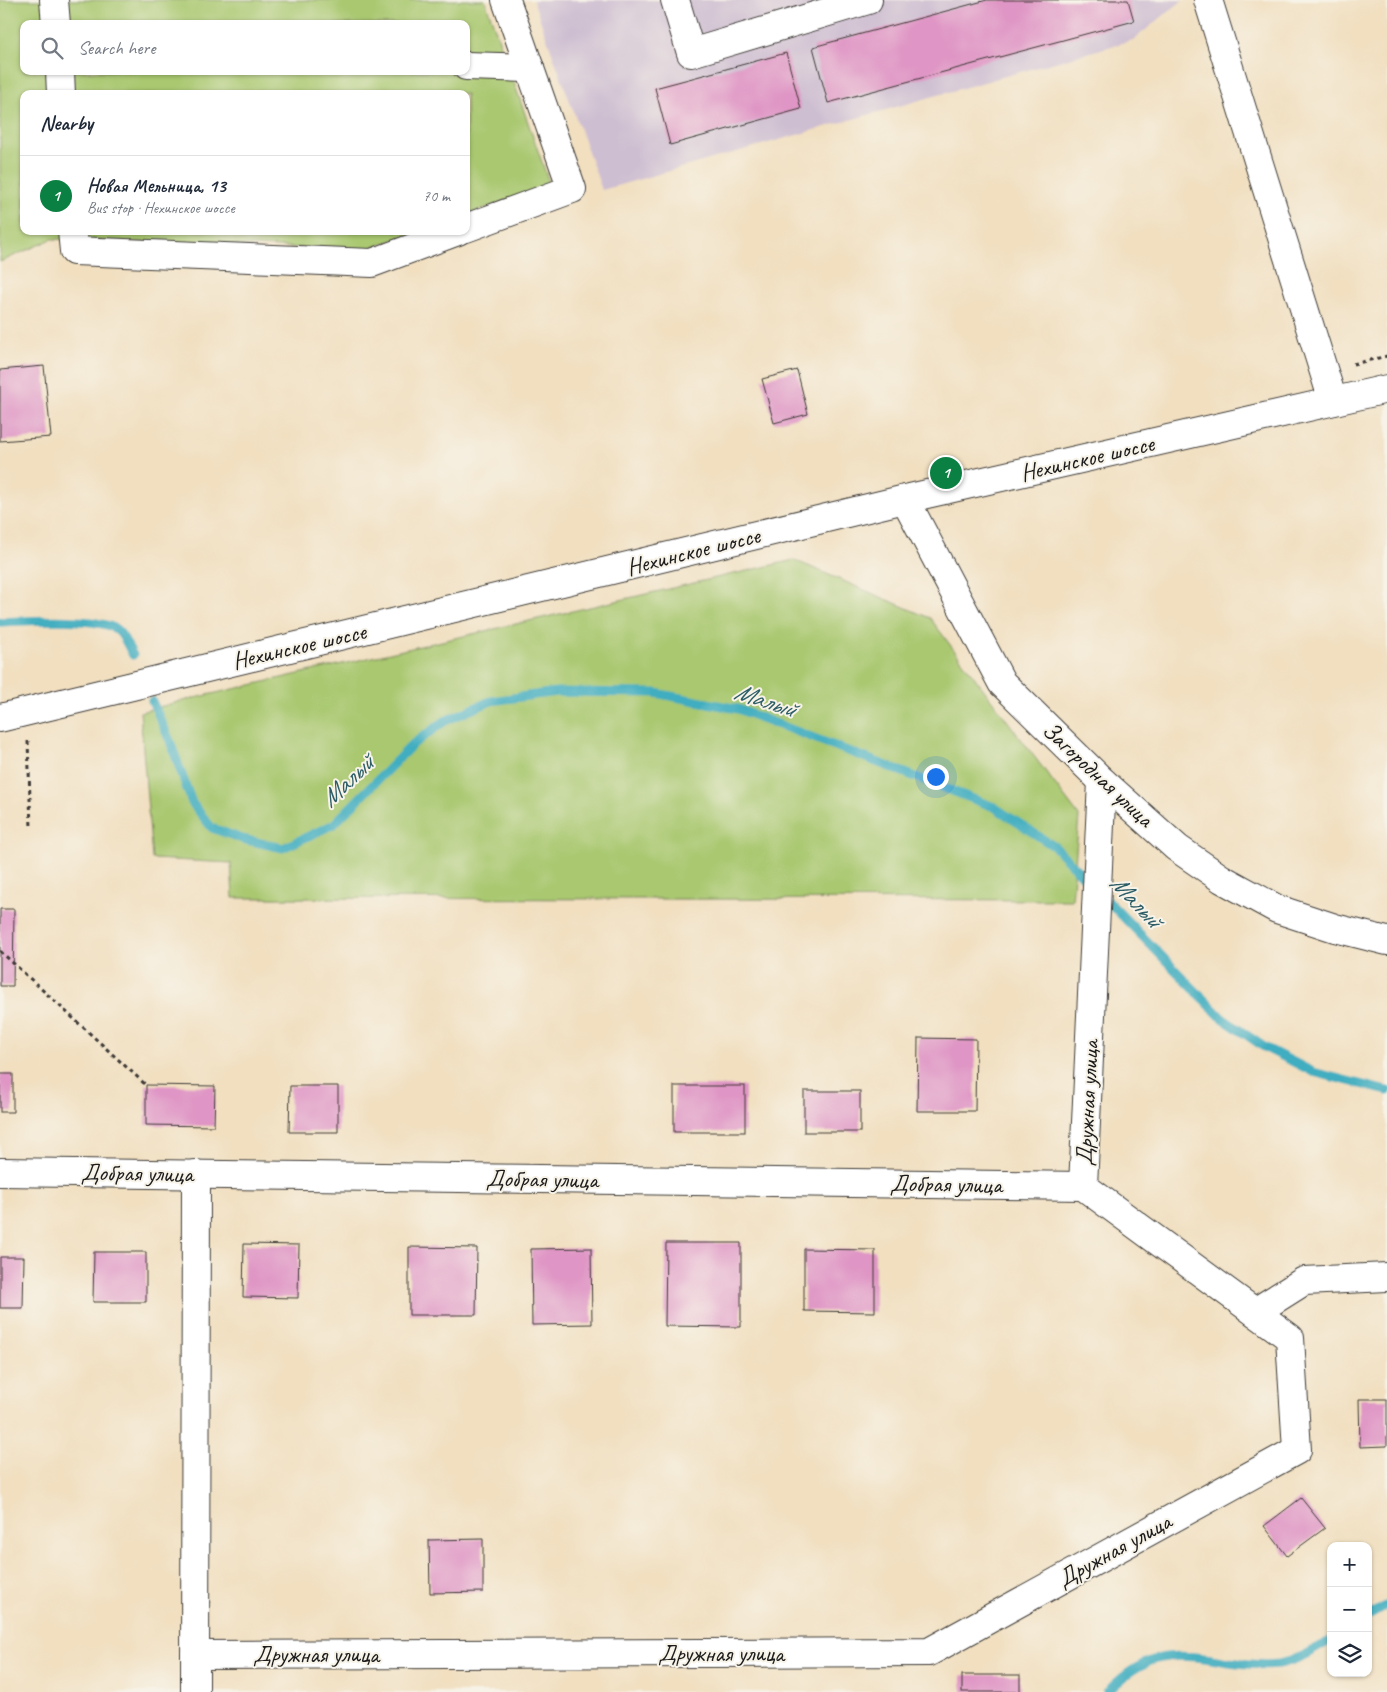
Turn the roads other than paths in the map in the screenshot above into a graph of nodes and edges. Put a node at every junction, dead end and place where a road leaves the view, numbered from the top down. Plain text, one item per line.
1 (54, 0) edge
2 (506, 0) edge
3 (675, 0) edge
4 (868, 0) edge
5 (1208, 0) edge
6 (56, 20) edge
7 (470, 66) edge
8 (530, 68) junction
9 (60, 75) edge
10 (61, 90) edge
11 (470, 227) edge
12 (72, 235) edge
13 (447, 235) edge
14 (1387, 388) edge
15 (1333, 401) junction
16 (905, 499) junction
17 (0, 718) edge
18 (1102, 781) junction
19 (1387, 941) edge
20 (0, 1172) edge
21 (196, 1174) junction
22 (1083, 1186) junction
23 (1387, 1277) edge
24 (1255, 1312) junction
25 (195, 1655) junction
26 (195, 1692) edge

1 - 6 street
2 - 8 street
3 - 4 street
5 - 15 street
7 - 8 street
8 - 11 street
9 - 10 street
12 - 13 street
14 - 15 street, Нехинское шоссе
15 - 16 street, Нехинское шоссе
16 - 17 street, Нехинское шоссе
16 - 18 street, Загородная улица
18 - 19 street, Загородная улица
18 - 22 street, Дружная улица
20 - 21 street, Добрая улица
21 - 22 street, Добрая улица
21 - 25 street
22 - 24 street, Дружная улица
23 - 24 street
24 - 25 street, Дружная улица
25 - 26 street

